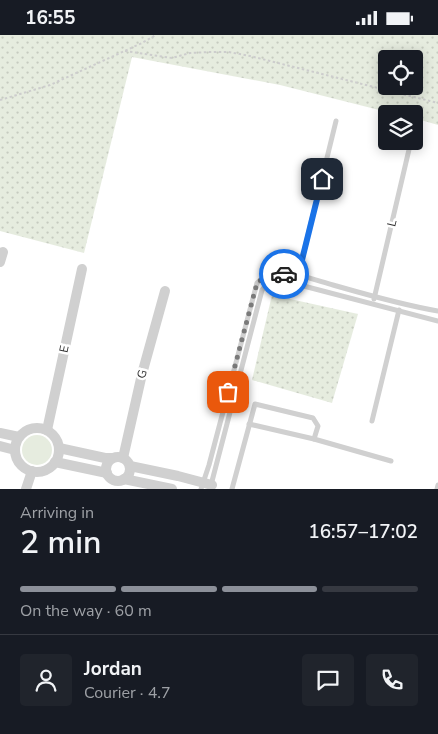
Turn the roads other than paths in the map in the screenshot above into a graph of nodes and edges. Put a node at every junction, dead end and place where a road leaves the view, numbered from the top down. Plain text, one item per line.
1 (336, 121) dead end
2 (410, 150) edge
3 (82, 269) dead end
4 (298, 276) junction
5 (296, 284) junction
6 (165, 291) dead end
7 (374, 296) junction
8 (373, 305) junction
9 (402, 305) junction
10 (438, 311) edge
11 (398, 312) junction
12 (438, 321) edge
13 (372, 421) dead end
14 (250, 424) junction
15 (47, 430) junction
16 (0, 433) edge
17 (19, 437) junction
18 (314, 439) junction
19 (0, 446) edge
20 (59, 447) junction
21 (15, 450) junction
22 (118, 458) junction
23 (391, 461) dead end
24 (55, 462) junction
25 (130, 466) junction
26 (32, 471) junction
27 (114, 480) edge
28 (438, 485) edge
29 (206, 486) edge
30 (26, 489) edge
31 (172, 489) edge
32 (232, 489) edge
33 (437, 489) edge

1 - 4 lane
2 - 7 lane, L
3 - 15 street, E
4 - 5 lane
4 - 7 lane
4 - 29 lane
5 - 8 lane
5 - 29 lane
6 - 22 street, G
7 - 8 lane, L
7 - 9 lane
8 - 11 lane
9 - 10 lane
9 - 11 lane
11 - 12 lane
11 - 13 lane
14 - 18 lane
14 - 18 lane
14 - 32 lane
15 - 17 street
15 - 20 street
16 - 17 street
17 - 21 street
18 - 23 lane
19 - 21 street
20 - 22 street
20 - 24 street
21 - 26 street
22 - 25 street
22 - 27 street, G
24 - 26 street
24 - 27 street
25 - 27 street
25 - 29 street
26 - 30 street
27 - 31 street
28 - 33 lane

